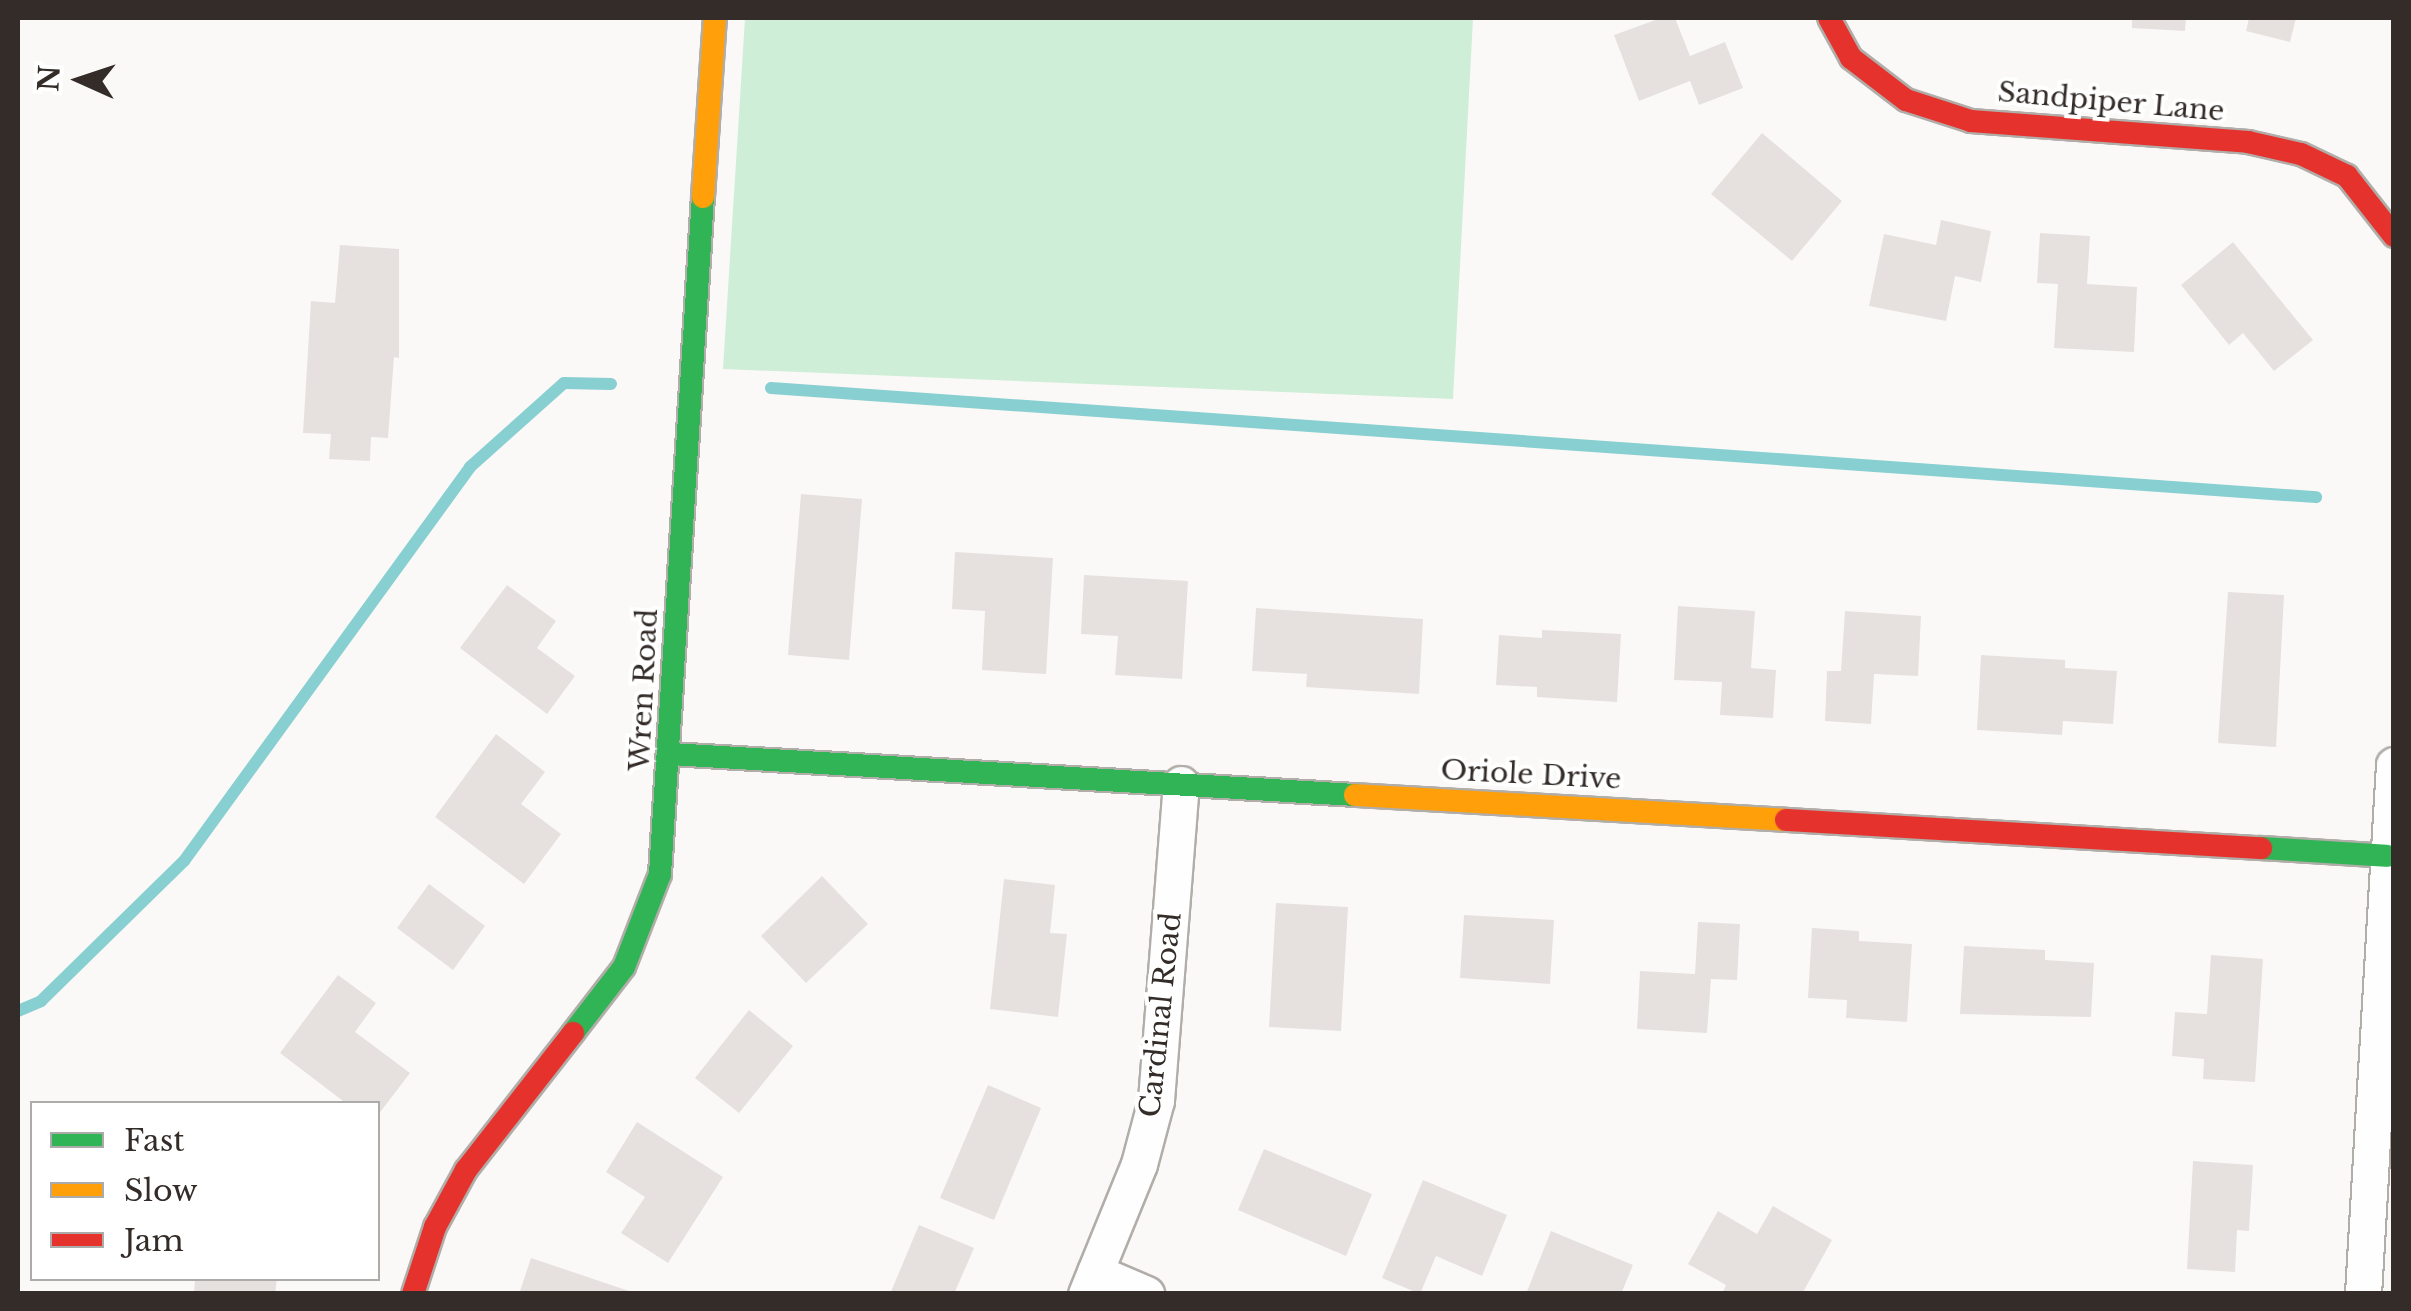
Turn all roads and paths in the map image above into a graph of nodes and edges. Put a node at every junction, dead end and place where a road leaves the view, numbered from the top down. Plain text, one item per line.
1 (715, 18) edge
2 (1829, 18) edge
3 (2394, 236) edge
4 (671, 754) junction
5 (2394, 765) edge
6 (1181, 784) junction
7 (2388, 856) junction
8 (1091, 1283) edge
9 (413, 1294) edge
10 (1146, 1294) edge
11 (2363, 1294) edge

1 - 4 street, Wren Road
2 - 3 street, Sandpiper Lane
4 - 6 street, Oriole Drive
4 - 9 street, Wren Road
5 - 7 street
6 - 7 street, Oriole Drive
6 - 8 street, Cardinal Road
7 - 11 street
8 - 10 street

